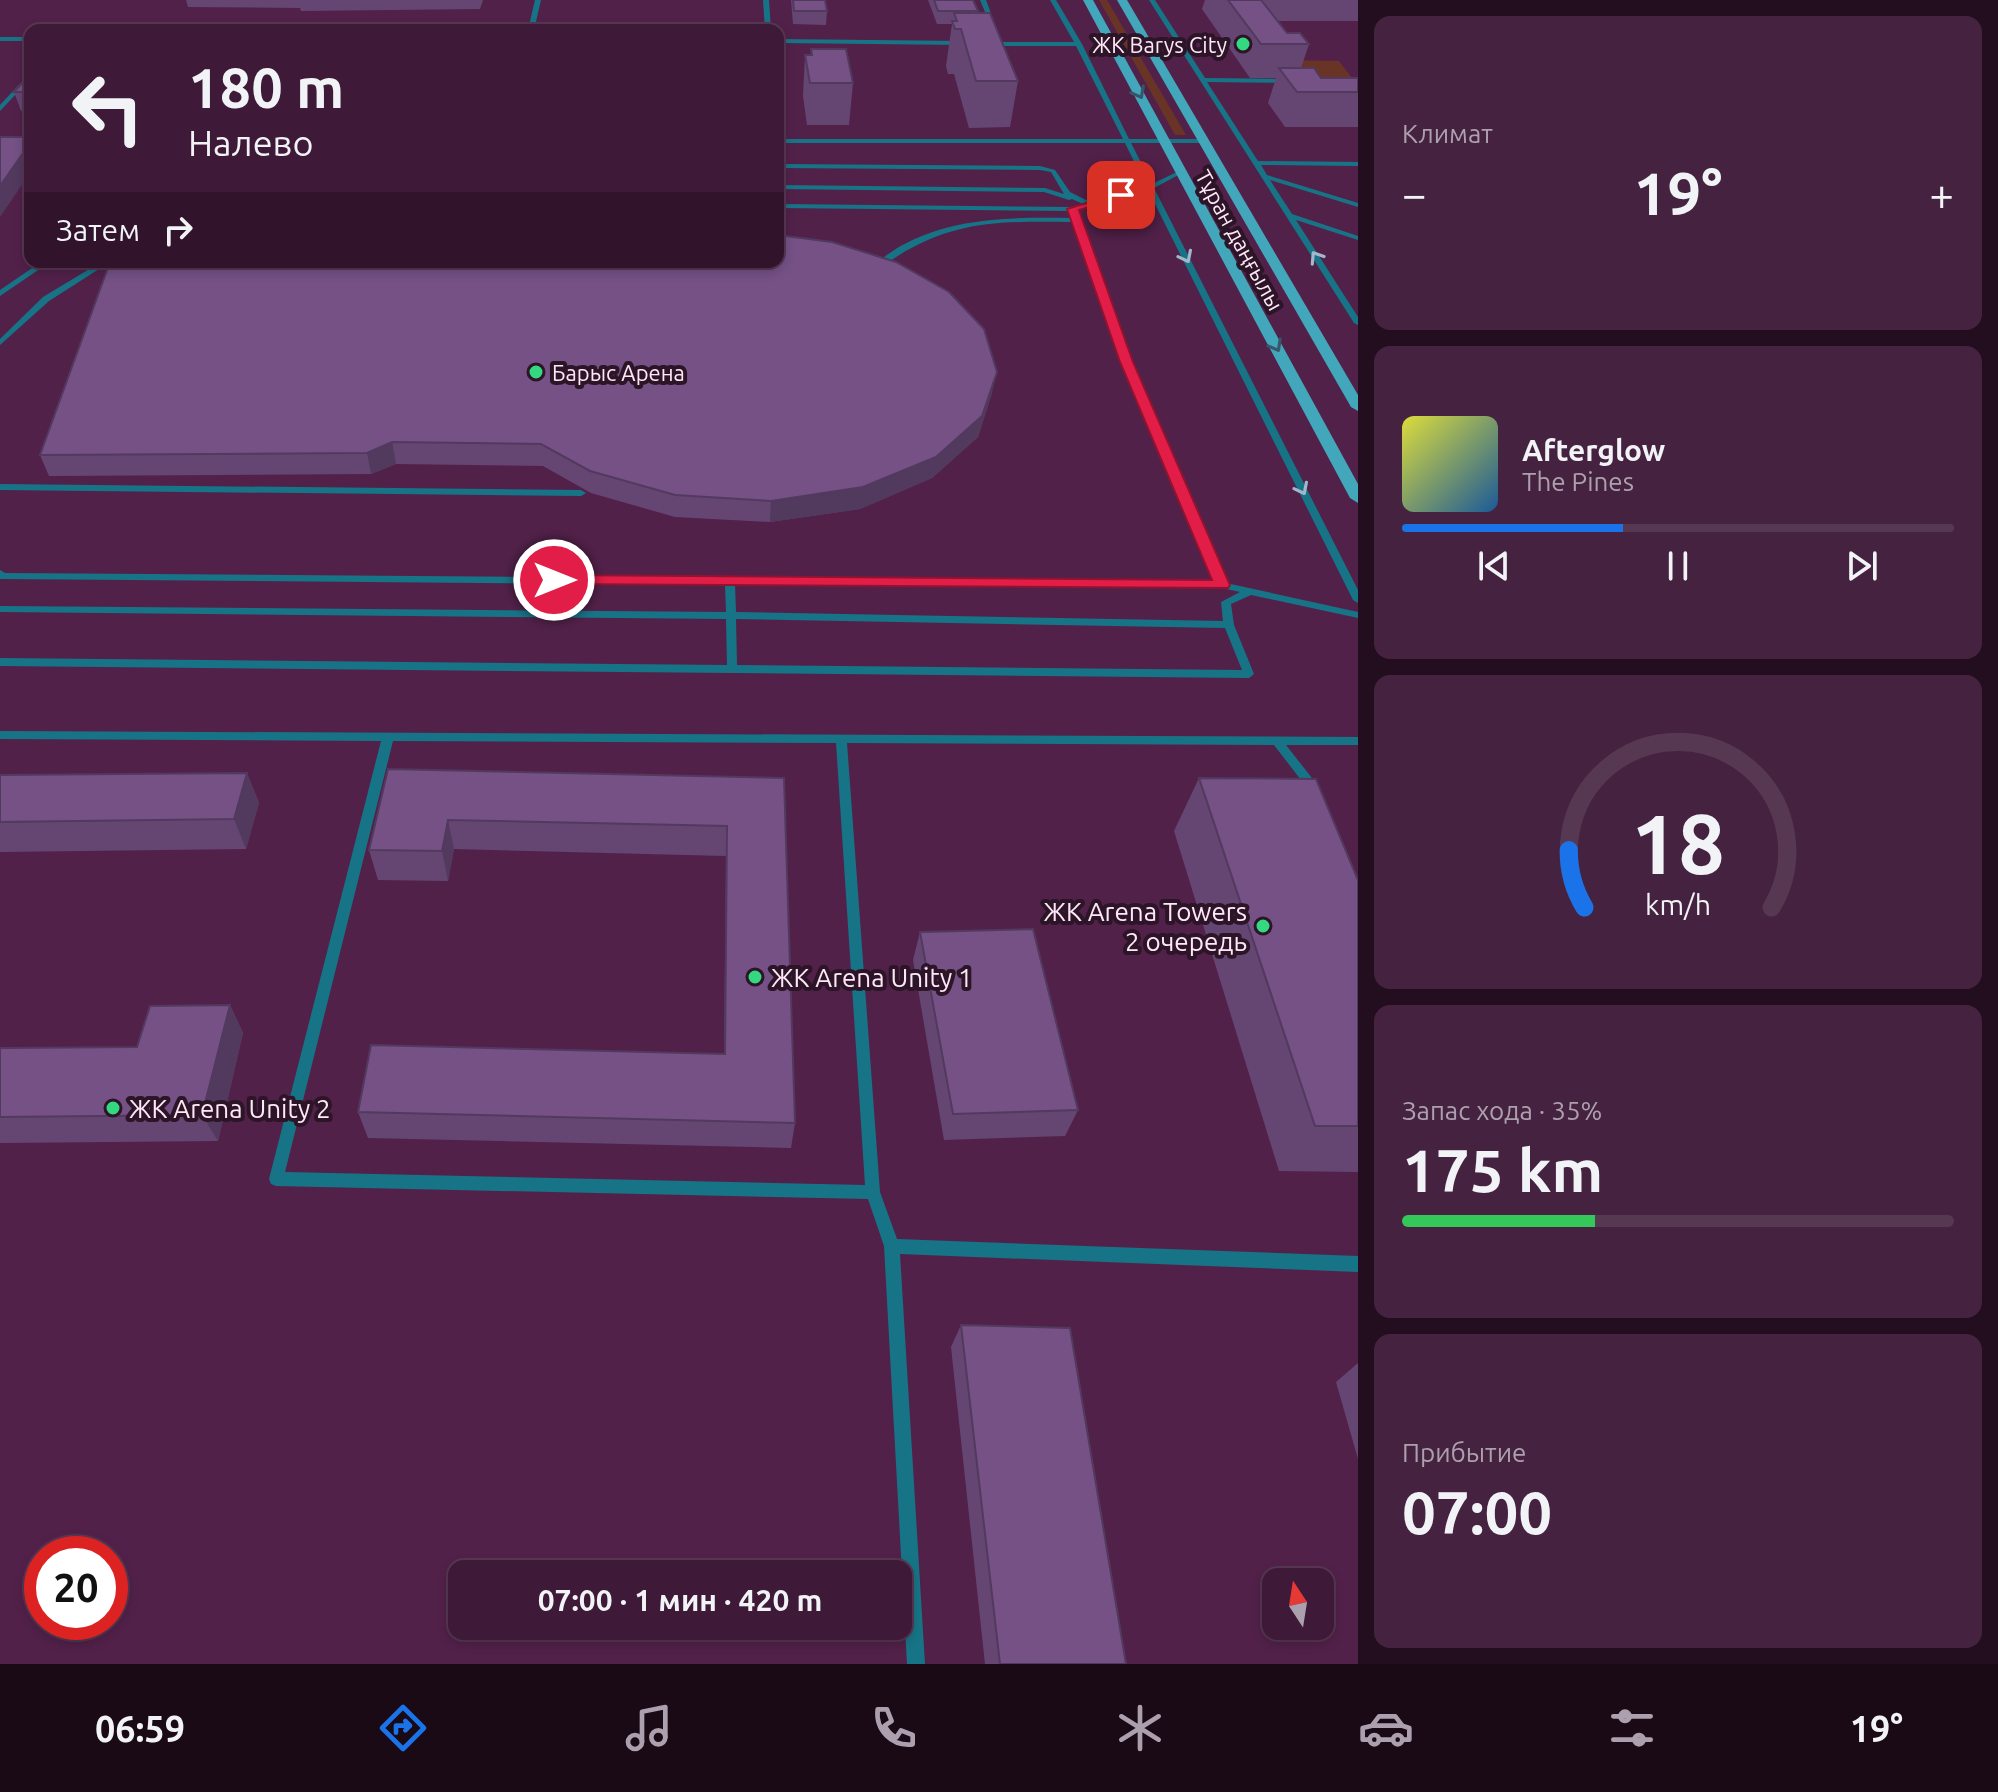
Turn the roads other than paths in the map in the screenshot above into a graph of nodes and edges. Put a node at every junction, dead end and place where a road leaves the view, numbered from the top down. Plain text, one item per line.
1 (538, 0) edge
2 (766, 0) edge
3 (983, 0) edge
4 (1053, 0) edge
5 (1088, 0) edge
6 (1122, 0) edge
7 (1152, 0) edge
8 (532, 24) edge
9 (768, 24) edge
10 (0, 39) edge
11 (24, 39) edge
12 (784, 41) edge
13 (1001, 44) junction
14 (1079, 44) junction
15 (1203, 80) junction
16 (1295, 81) edge
17 (24, 82) edge
18 (0, 109) edge
19 (784, 141) edge
20 (1127, 141) junction
21 (1165, 141) junction
22 (1203, 141) junction
23 (1256, 163) junction
24 (1358, 164) edge
25 (784, 166) edge
26 (1181, 172) junction
27 (1264, 176) junction
28 (784, 187) edge
29 (1151, 187) junction
30 (1086, 203) junction
31 (1358, 205) edge
32 (784, 206) edge
33 (1073, 209) junction
34 (1289, 215) junction
35 (1077, 220) junction
36 (1358, 238) edge
37 (877, 266) edge
38 (37, 268) edge
39 (97, 268) edge
40 (0, 294) edge
41 (1358, 323) edge
42 (0, 343) edge
43 (1358, 407) edge
44 (0, 487) edge
45 (581, 493) edge
46 (1358, 498) edge
47 (1, 577) edge
48 (730, 581) junction
49 (1222, 585) junction
50 (1251, 591) junction
51 (1358, 600) edge
52 (0, 609) edge
53 (1358, 615) edge
54 (729, 616) junction
55 (1229, 625) junction
56 (0, 662) edge
57 (732, 669) junction
58 (0, 735) edge
59 (388, 737) junction
60 (841, 739) junction
61 (1358, 741) edge
62 (1278, 742) junction
63 (1320, 801) edge
64 (873, 1192) junction
65 (892, 1246) junction
66 (1358, 1264) edge
67 (916, 1664) edge

1 - 8 lane
2 - 9 lane
3 - 13 lane
4 - 14 lane
5 -> 21 main road, Тұран даңғылы
6 - 22 main road, Тұран даңғылы
7 - 15 lane
10 - 11 lane
12 - 13 lane
13 - 14 lane
14 - 20 lane
15 - 16 lane
15 - 23 lane
17 - 18 lane
19 - 20 lane
20 - 21 lane
20 - 29 lane
21 - 22 lane
21 - 26 main road, Тұран даңғылы
22 - 43 main road, Тұран даңғылы
23 - 24 lane
23 - 27 lane
25 - 30 lane
26 - 29 lane
26 -> 46 main road, Тұран даңғылы
27 - 31 lane
27 - 34 lane
28 - 30 lane
29 - 30 lane
29 -> 51 lane
30 - 33 lane
32 - 33 lane
33 - 35 lane
34 - 36 lane
41 -> 34 lane
35 - 37 lane
35 - 49 lane
38 - 40 lane
39 - 42 lane
44 - 45 lane
47 - 48 lane
48 - 49 lane
48 - 54 lane
49 - 50 lane
50 - 53 lane
50 - 55 lane
52 - 54 lane
54 - 55 lane
54 - 57 lane
55 - 57 lane
56 - 57 lane
58 - 59 lane
59 - 60 lane
59 - 64 lane
60 - 62 lane
60 - 64 lane
61 - 62 lane
62 - 63 lane
64 - 65 lane
65 - 66 lane
65 - 67 lane

